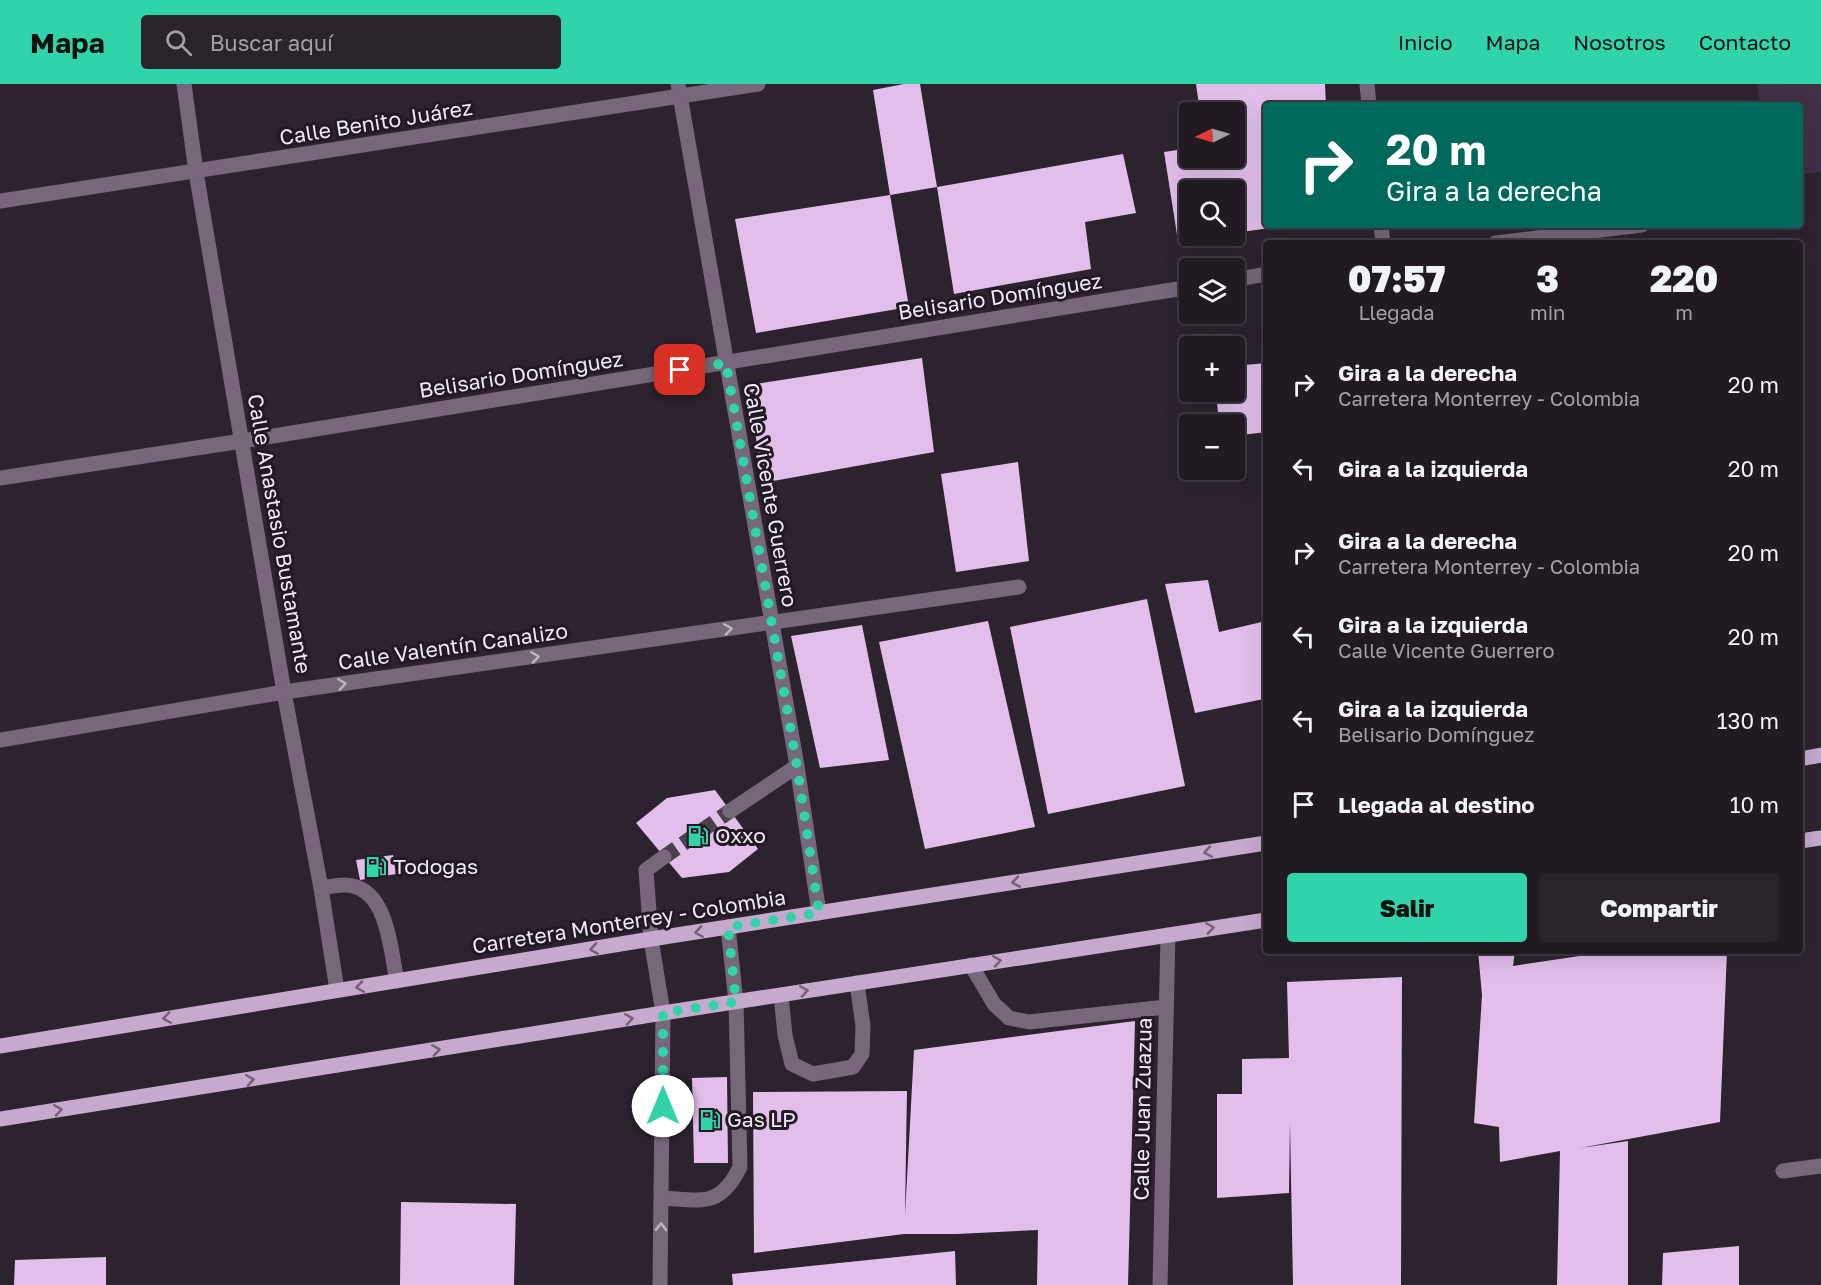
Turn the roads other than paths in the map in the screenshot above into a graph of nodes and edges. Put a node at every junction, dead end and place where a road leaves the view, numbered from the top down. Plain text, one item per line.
1 (184, 84) edge
2 (758, 84) edge
3 (1367, 84) edge
4 (679, 90) edge
5 (1369, 102) edge
6 (196, 172) junction
7 (0, 201) edge
8 (1618, 228) edge
9 (1520, 240) edge
10 (1263, 275) edge
11 (1245, 278) edge
12 (1179, 289) edge
13 (726, 363) junction
14 (242, 441) junction
15 (0, 478) edge
16 (1019, 587) dead end
17 (771, 623) junction
18 (284, 692) junction
19 (0, 740) edge
20 (1821, 755) edge
21 (1803, 758) edge
22 (797, 766) junction
23 (730, 811) tunnel mouth
24 (1821, 838) edge
25 (1803, 841) edge
26 (1263, 843) edge
27 (664, 857) tunnel mouth
28 (321, 888) junction
29 (819, 913) junction
30 (1263, 920) edge
31 (728, 927) junction
32 (1168, 935) junction
33 (651, 939) junction
34 (970, 965) junction
35 (397, 981) junction
36 (857, 983) junction
37 (337, 990) junction
38 (781, 995) junction
39 (736, 1002) junction
40 (1166, 1007) junction
41 (663, 1013) junction
42 (0, 1046) edge
43 (0, 1119) edge
44 (1821, 1166) edge
45 (1783, 1171) dead end
46 (662, 1198) junction
47 (660, 1285) edge
48 (1160, 1285) edge

1 - 6 street, Calle Anastasio Bustamante
2 - 4 street, Calle Benito Juárez
3 - 5 street
4 - 6 street, Calle Benito Juárez
4 - 13 street, Calle Vicente Guerrero
6 - 7 street, Calle Benito Juárez
6 - 14 street, Calle Anastasio Bustamante
8 - 9 street
10 - 11 street
12 - 13 street, Belisario Domínguez
13 - 14 street, Belisario Domínguez
13 - 17 street, Calle Vicente Guerrero
14 - 15 street, Belisario Domínguez
14 - 18 street, Calle Anastasio Bustamante
16 - 17 street, Calle Valentín Canalizo
18 -> 17 street, Calle Valentín Canalizo
17 - 22 street, Calle Vicente Guerrero
18 - 19 street, Calle Valentín Canalizo
18 - 28 street, Calle Anastasio Bustamante
20 - 21 main road
22 - 23 street
22 - 29 street, Calle Vicente Guerrero
24 - 25 main road
26 -> 29 main road, Carretera Monterrey - Colombia
27 - 33 street
28 - 35 street
28 - 37 street, Calle Anastasio Bustamante
29 - 31 main road, Carretera Monterrey - Colombia
32 -> 30 main road
31 -> 33 main road, Carretera Monterrey - Colombia
31 - 39 street
34 -> 32 main road
32 - 40 street, Calle Juan Zuazua
33 -> 35 main road, Carretera Monterrey - Colombia
33 - 41 street
34 - 36 main road
34 - 40 street
35 -> 37 main road, Carretera Monterrey - Colombia
38 -> 36 main road
36 - 38 street
37 -> 42 main road, Carretera Monterrey - Colombia
38 - 39 main road
39 - 41 main road
39 - 46 street
40 - 48 street, Calle Juan Zuazua
43 -> 41 main road
41 - 46 street
44 - 45 street
47 -> 46 street

